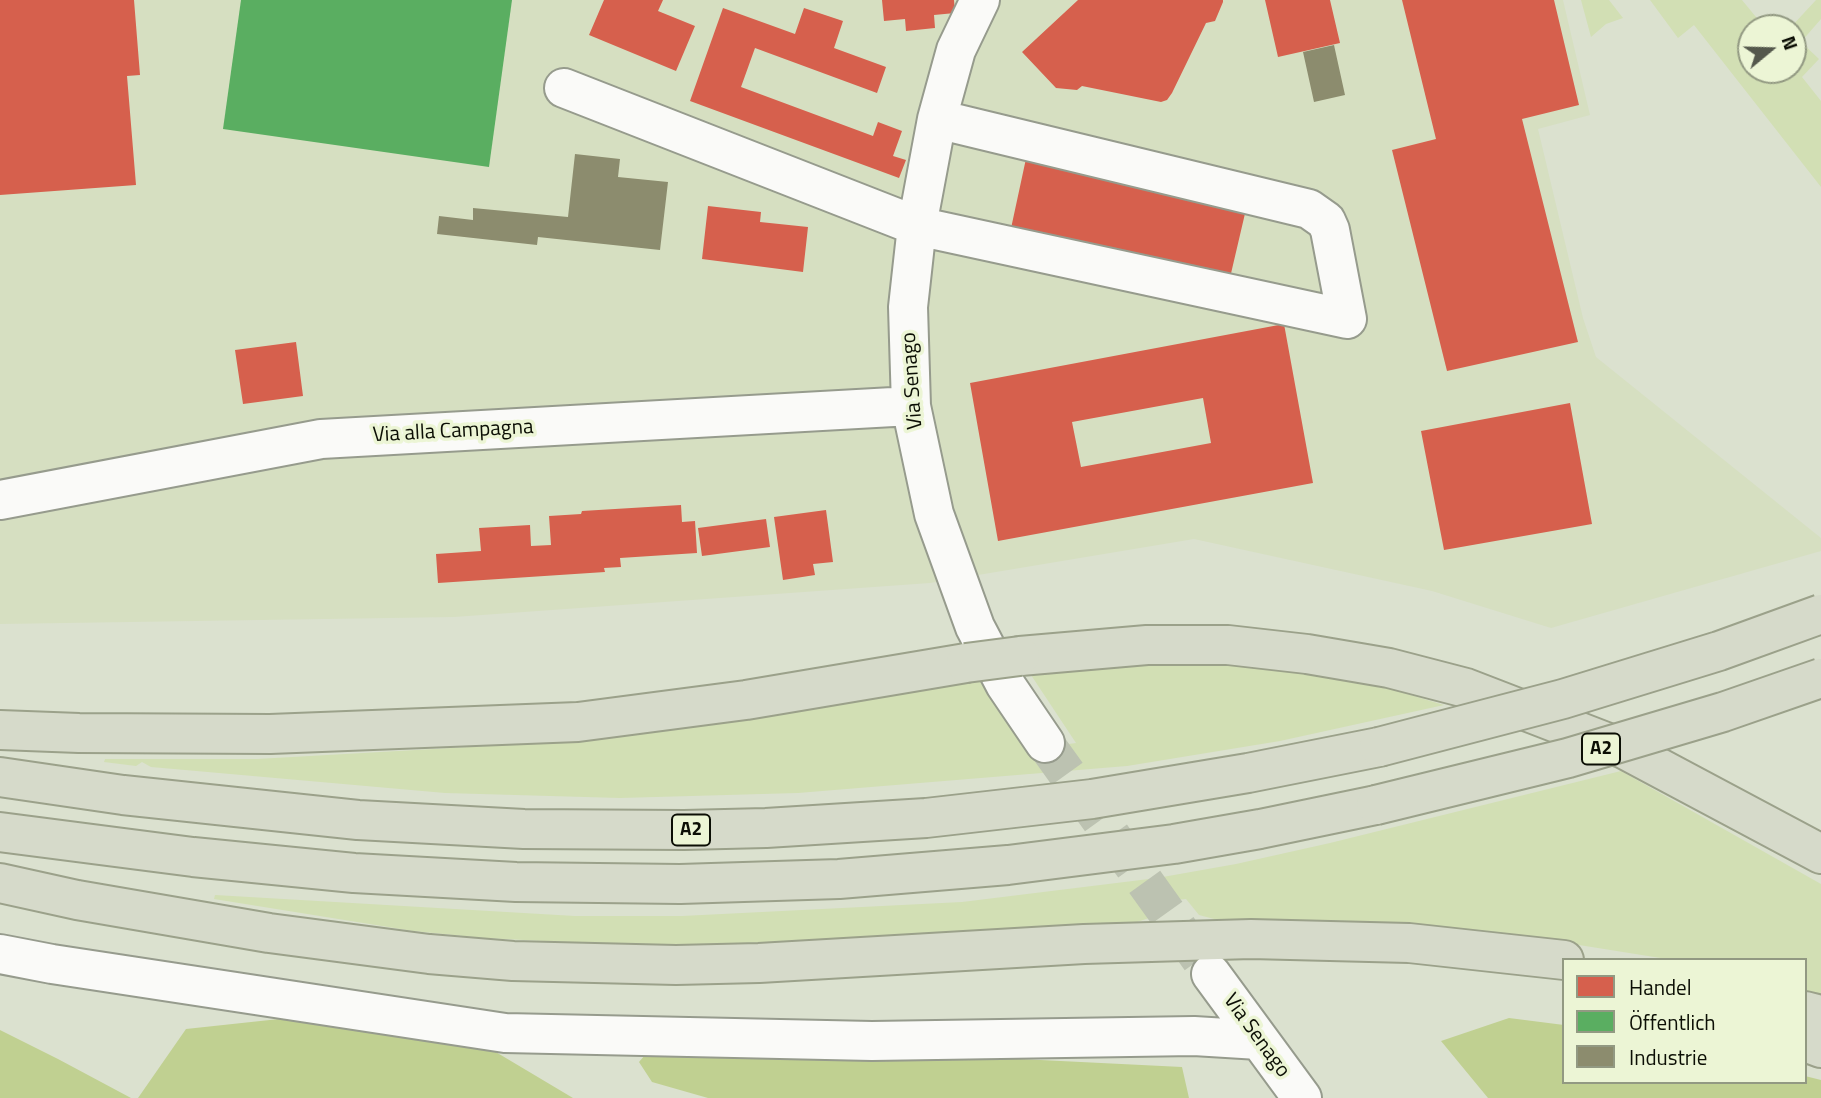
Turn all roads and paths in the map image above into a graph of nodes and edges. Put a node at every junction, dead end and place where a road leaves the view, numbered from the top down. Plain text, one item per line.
1 (980, 0) edge
2 (564, 88) dead end
3 (937, 119) junction
4 (917, 226) junction
5 (911, 406) junction
6 (0, 500) edge
7 (1821, 614) edge
8 (1821, 678) edge
9 (0, 730) edge
10 (1045, 743) tunnel mouth
11 (0, 778) edge
12 (0, 831) edge
13 (1821, 853) edge
14 (0, 883) edge
15 (1491, 951) junction
16 (0, 954) edge
17 (1562, 960) edge
18 (1562, 970) edge
19 (1211, 974) tunnel mouth
20 (1259, 1040) junction
21 (1302, 1098) edge

1 - 3 street, Via Senago
2 - 4 street
3 - 4 street, Via Senago
3 - 4 street
4 - 5 street, Via Senago
5 - 6 street, Via alla Campagna
5 - 10 street, Via Senago
7 - 11 highway, A2, bridge
8 - 12 highway, A2, bridge
9 - 13 highway, bridge
14 - 15 highway
15 - 17 highway
15 - 18 highway
16 - 20 street
19 - 20 street, Via Senago
20 - 21 street, Via Senago

